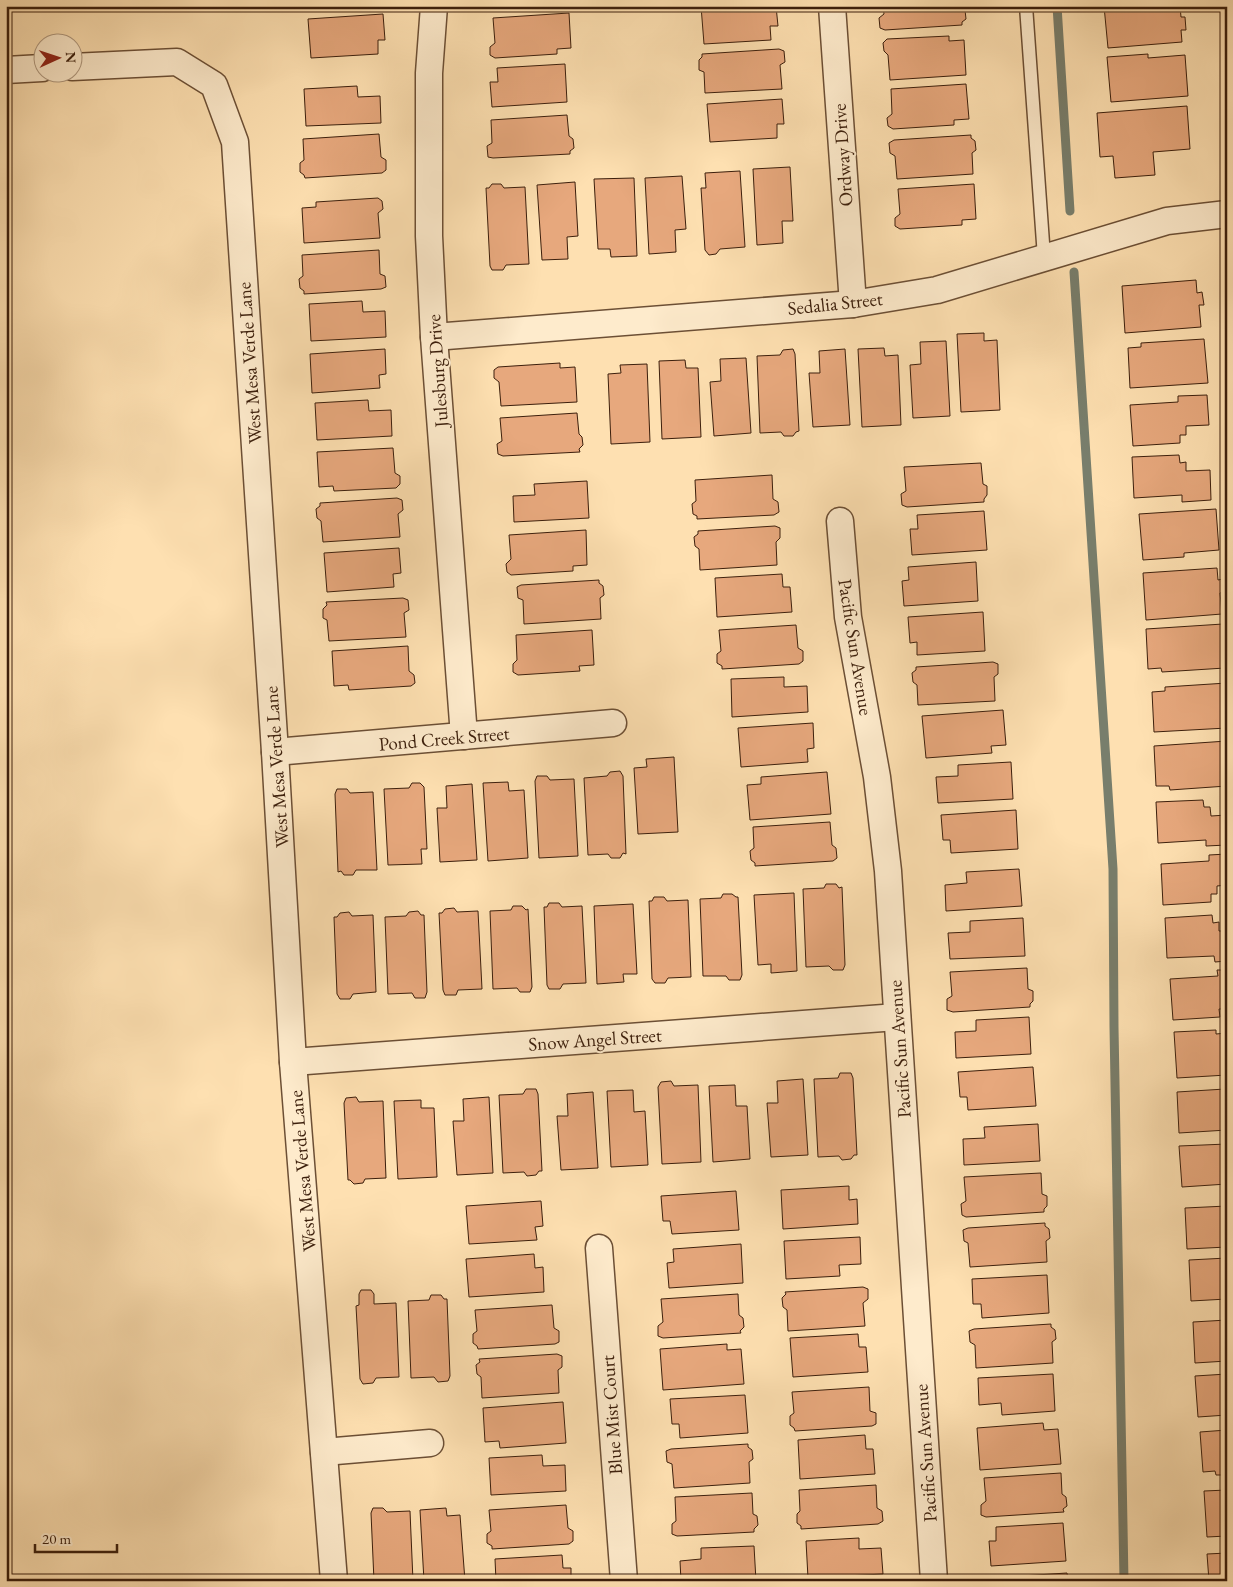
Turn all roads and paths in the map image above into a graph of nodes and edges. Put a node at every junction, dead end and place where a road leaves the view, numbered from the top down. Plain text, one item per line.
1 (434, 6) edge
2 (832, 6) edge
3 (1026, 6) edge
4 (82, 67) edge
5 (32, 69) edge
6 (6, 70) edge
7 (1227, 214) edge
8 (1044, 257) junction
9 (852, 304) junction
10 (434, 337) junction
11 (840, 521) dead end
12 (613, 723) dead end
13 (464, 736) junction
14 (275, 752) junction
15 (897, 1017) junction
16 (293, 1062) junction
17 (599, 1248) dead end
18 (430, 1443) dead end
19 (324, 1452) junction
20 (334, 1581) edge
21 (624, 1581) edge
22 (934, 1581) edge

1 - 10 street, Julesburg Drive
2 - 9 street, Ordway Drive
3 - 8 lane
4 - 14 street, West Mesa Verde Lane
5 - 6 street
7 - 8 street, Sedalia Street
8 - 9 street, Sedalia Street
9 - 10 street, Sedalia Street
10 - 13 street, Julesburg Drive
11 - 15 street, Pacific Sun Avenue
12 - 13 street, Pond Creek Street
13 - 14 street, Pond Creek Street
14 - 16 street, West Mesa Verde Lane
15 - 16 street, Snow Angel Street
15 - 22 street, Pacific Sun Avenue
16 - 19 street, West Mesa Verde Lane
17 - 21 street, Blue Mist Court
18 - 19 street
19 - 20 street, West Mesa Verde Lane

